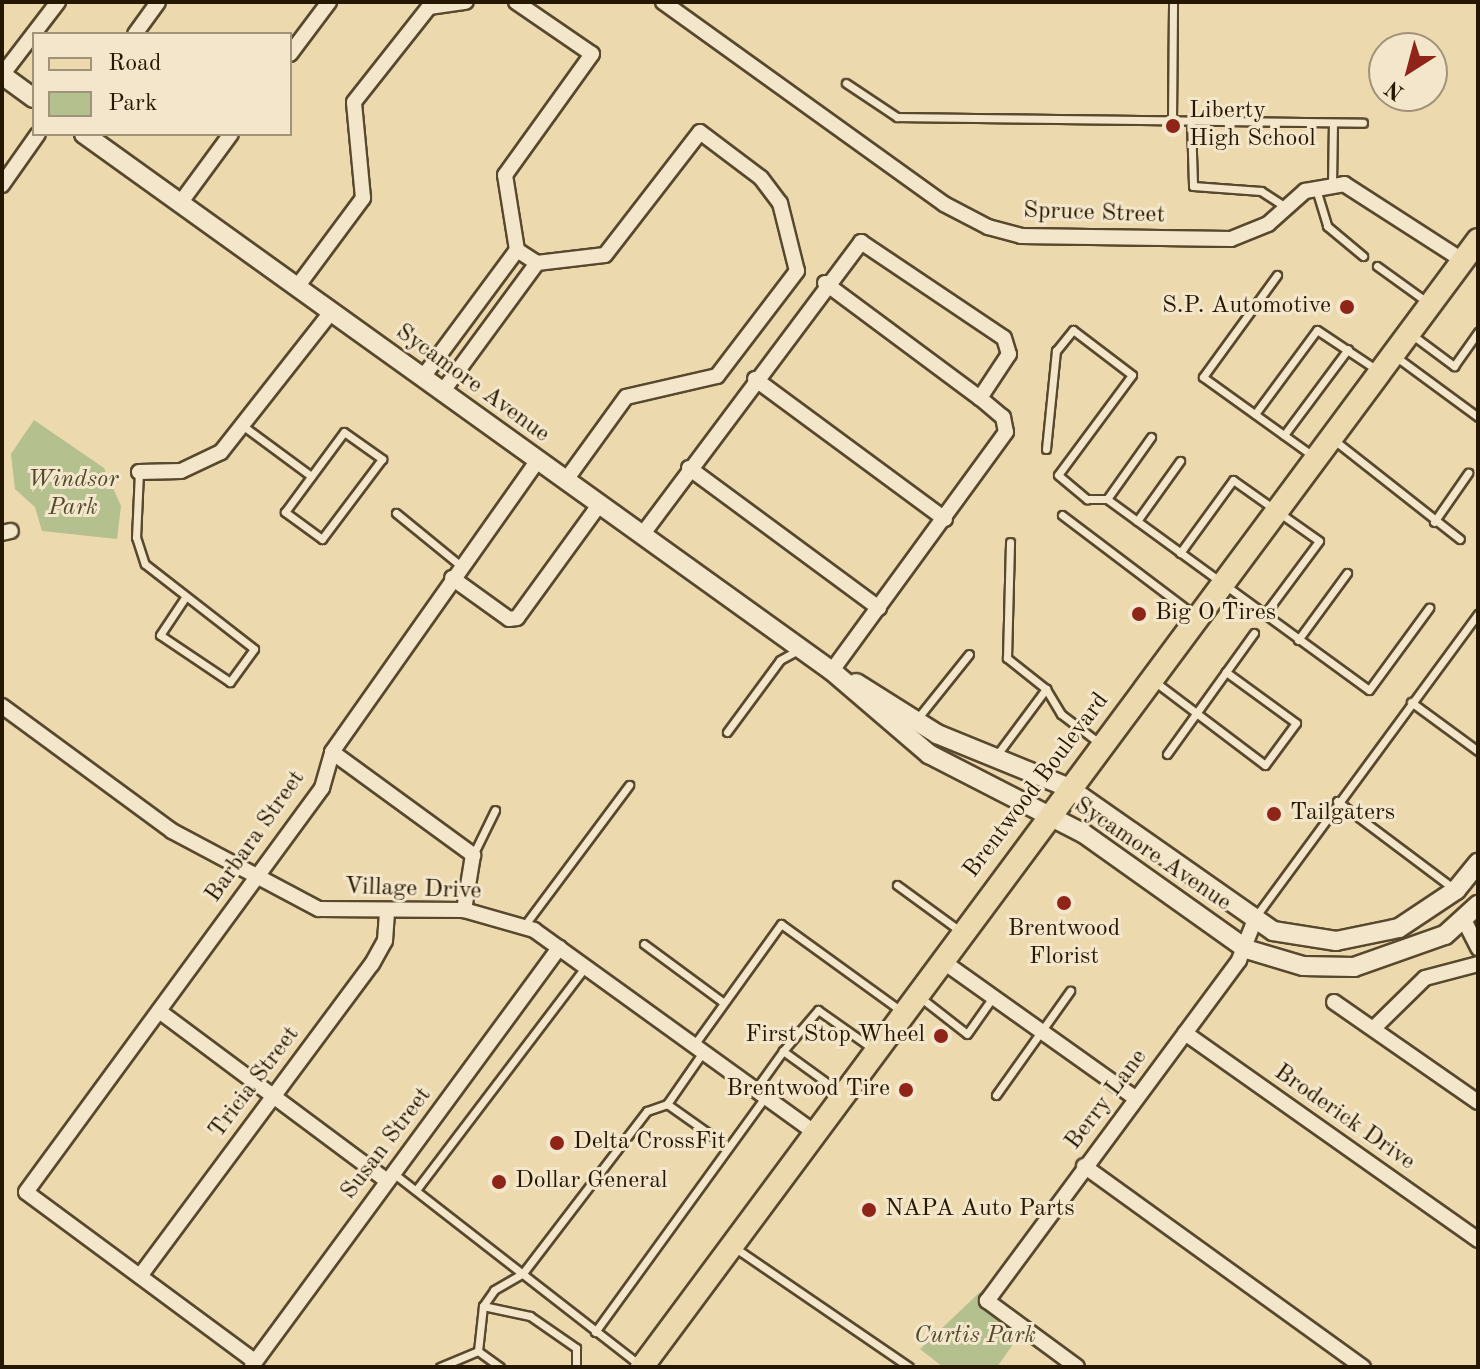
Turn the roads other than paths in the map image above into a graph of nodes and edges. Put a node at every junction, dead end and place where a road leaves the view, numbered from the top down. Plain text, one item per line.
1 (58, 2) edge
2 (158, 2) edge
3 (329, 2) edge
4 (466, 2) edge
5 (516, 2) edge
6 (663, 2) edge
7 (1173, 2) edge
8 (35, 32) edge
9 (136, 32) edge
10 (32, 36) edge
11 (292, 51) edge
12 (2, 75) edge
13 (846, 83) dead end
14 (32, 97) edge
15 (1172, 121) junction
16 (1191, 121) junction
17 (1333, 123) junction
18 (1363, 123) dead end
19 (37, 136) edge
20 (87, 136) edge
21 (230, 136) edge
22 (2, 185) edge
23 (1332, 185) junction
24 (1315, 187) junction
25 (181, 202) junction
26 (1284, 206) junction
27 (1478, 240) edge
28 (517, 250) junction
29 (1363, 256) dead end
30 (1459, 258) junction
31 (537, 263) junction
32 (1377, 266) dead end
33 (1277, 275) dead end
34 (825, 283) junction
35 (297, 287) junction
36 (1427, 302) junction
37 (331, 312) junction
38 (1406, 331) junction
39 (1478, 332) edge
40 (1348, 349) junction
41 (1383, 361) junction
42 (423, 377) junction
43 (755, 379) junction
44 (443, 391) junction
45 (980, 398) junction
46 (1255, 414) junction
47 (1478, 417) edge
48 (246, 428) junction
49 (1284, 435) junction
50 (1329, 436) junction
51 (1151, 437) dead end
52 (1046, 449) dead end
53 (1313, 456) junction
54 (537, 461) junction
55 (1180, 461) dead end
56 (689, 468) junction
57 (139, 472) joint
58 (1468, 473) dead end
59 (311, 476) junction
60 (566, 480) junction
61 (1107, 499) junction
62 (599, 505) junction
63 (1274, 509) junction
64 (396, 513) dead end
65 (1062, 515) dead end
66 (945, 519) junction
67 (1137, 521) junction
68 (1434, 522) junction
69 (642, 535) junction
70 (1460, 539) dead end
71 (1010, 542) dead end
72 (1180, 553) junction
73 (456, 572) junction
74 (1347, 573) dead end
75 (1220, 583) junction
76 (184, 599) junction
77 (879, 608) junction
78 (1429, 608) dead end
79 (1478, 614) edge
80 (1264, 615) junction
81 (1195, 617) junction
82 (1254, 633) dead end
83 (1298, 640) junction
84 (800, 649) junction
85 (969, 654) dead end
86 (832, 671) junction
87 (1226, 672) junction
88 (1150, 678) junction
89 (1046, 689) junction
90 (1411, 702) junction
91 (2, 706) edge
92 (1197, 712) junction
93 (916, 721) junction
94 (727, 732) dead end
95 (1101, 744) junction
96 (1478, 751) edge
97 (332, 752) junction
98 (1167, 754) dead end
99 (994, 758) junction
100 (629, 785) dead end
101 (1069, 788) junction
102 (1337, 801) junction
103 (495, 810) dead end
104 (1049, 815) junction
105 (473, 855) junction
106 (1478, 863) edge
107 (259, 872) junction
108 (897, 885) dead end
109 (1456, 890) junction
110 (1478, 905) edge
111 (387, 910) junction
112 (464, 910) junction
113 (1463, 918) junction
114 (1254, 922) junction
115 (524, 926) junction
116 (962, 932) junction
117 (644, 944) dead end
118 (559, 948) junction
119 (1478, 948) edge
120 (1246, 949) junction
121 (941, 960) junction
122 (1478, 964) edge
123 (585, 967) junction
124 (1070, 991) dead end
125 (993, 997) junction
126 (1334, 1002) dead end
127 (724, 1003) junction
128 (910, 1004) junction
129 (159, 1011) junction
130 (1374, 1028) junction
131 (1041, 1031) junction
132 (1185, 1033) junction
133 (698, 1049) junction
134 (875, 1050) junction
135 (783, 1051) junction
136 (760, 1093) junction
137 (843, 1094) junction
138 (996, 1095) dead end
139 (272, 1097) junction
140 (1135, 1098) junction
141 (1478, 1102) edge
142 (667, 1104) junction
143 (815, 1133) junction
144 (728, 1147) junction
145 (1084, 1166) junction
146 (390, 1177) junction
147 (416, 1190) junction
148 (1478, 1240) edge
149 (732, 1246) junction
150 (523, 1273) junction
151 (140, 1276) junction
152 (483, 1306) junction
153 (595, 1332) junction
154 (478, 1351) junction
155 (252, 1363) edge
156 (440, 1367) edge
157 (500, 1367) edge
158 (576, 1367) edge
159 (642, 1367) edge
160 (909, 1367) edge
161 (1077, 1367) edge
162 (1363, 1367) edge

1 - 8 street
2 - 9 street
3 - 11 street
4 - 35 street
5 - 28 street
6 - 26 street, Spruce Street
7 - 15 lane
10 - 12 street
12 - 14 street
13 - 15 lane
15 - 16 lane
16 - 17 lane
16 - 26 lane
17 - 18 lane
17 - 23 lane
19 - 22 street
20 - 25 street, Sycamore Avenue
21 - 25 street
23 - 24 street, Spruce Street
23 - 30 street, Spruce Street
24 - 26 street, Spruce Street
24 - 29 lane
25 - 35 street, Sycamore Avenue
27 - 30 main road, Brentwood Boulevard
28 - 31 street
28 - 42 street
30 - 36 main road, Brentwood Boulevard
31 - 44 street
31 - 60 street
32 - 36 lane
33 - 46 lane
34 - 43 street
34 - 45 street
34 - 45 street
35 - 37 street, Sycamore Avenue
36 - 38 main road, Brentwood Boulevard
37 - 42 street, Sycamore Avenue
37 - 48 street
38 - 39 lane
38 - 41 main road, Brentwood Boulevard
40 - 41 lane
40 - 46 lane
40 - 49 lane
41 - 47 lane
41 - 50 main road, Brentwood Boulevard
42 - 44 street, Sycamore Avenue
43 - 56 street
43 - 66 street
44 - 54 street, Sycamore Avenue
45 - 66 street
46 - 49 lane
48 - 57 street
48 - 59 lane
49 - 53 lane
50 - 53 main road, Brentwood Boulevard
50 - 68 lane
51 - 61 lane
52 - 61 lane
53 - 63 main road, Brentwood Boulevard
54 - 60 street, Sycamore Avenue
54 - 73 street, Barbara Street
55 - 67 lane
56 - 69 street
56 - 77 street
57 - 76 lane
58 - 68 lane
59 - 59 lane
60 - 62 street, Sycamore Avenue
61 - 67 lane
62 - 69 street, Sycamore Avenue
62 - 73 street
63 - 72 lane
63 - 75 main road, Brentwood Boulevard
63 - 80 lane
64 - 73 lane
65 - 81 lane
66 - 77 street
67 - 72 lane
68 - 70 lane
69 - 84 street, Sycamore Avenue
71 - 89 lane
72 - 75 lane
73 - 97 street, Barbara Street
74 - 83 lane
75 - 80 lane
75 - 81 main road, Brentwood Boulevard
76 - 76 lane
77 - 86 street
78 - 83 lane
79 - 90 lane
80 - 83 lane
81 - 88 main road, Brentwood Boulevard
82 - 87 lane
84 - 86 street, Sycamore Avenue
84 - 94 lane
85 - 93 lane
86 - 93 street, Sycamore Avenue
86 - 104 street, Sycamore Avenue
87 - 92 lane
87 - 92 lane
88 - 92 lane
88 - 95 main road, Brentwood Boulevard
89 - 95 lane
89 - 99 lane
90 - 96 lane
90 - 102 lane
91 - 107 street, Village Drive
92 - 98 lane
93 - 99 street, Sycamore Avenue
95 - 101 main road, Brentwood Boulevard
97 - 105 street
97 - 107 street, Barbara Street
99 - 101 street, Sycamore Avenue
100 - 115 lane
101 - 104 main road, Brentwood Boulevard
101 - 114 street, Sycamore Avenue
102 - 109 lane
102 - 114 lane
103 - 105 lane
104 - 116 main road, Brentwood Boulevard
104 - 120 street, Sycamore Avenue
105 - 112 street
106 - 109 street, Sycamore Avenue
107 - 111 street, Village Drive
107 - 129 street, Barbara Street
108 - 116 lane
109 - 114 street, Sycamore Avenue
110 - 113 street, Sycamore Avenue
111 - 112 street, Village Drive
111 - 139 street, Tricia Street
112 - 115 street, Village Drive
113 - 119 street
113 - 120 street, Sycamore Avenue
114 - 120 street, Berry Lane
115 - 118 street, Village Drive
116 - 121 main road, Brentwood Boulevard
117 - 127 lane
118 - 123 street, Village Drive
118 - 146 street, Susan Street
120 - 132 street, Berry Lane
121 - 125 street
121 - 128 main road, Brentwood Boulevard
122 - 130 street
123 - 133 street, Village Drive
123 - 147 lane
124 - 131 lane
125 - 128 lane
125 - 131 street
126 - 130 street
127 - 128 lane
127 - 133 lane
128 - 134 main road, Brentwood Boulevard
129 - 139 street
129 - 151 street, Barbara Street
130 - 141 street
131 - 138 lane
131 - 140 street
132 - 140 street, Berry Lane
132 - 148 street, Broderick Drive
133 - 136 street, Village Drive
133 - 142 lane
134 - 135 lane
134 - 137 main road, Brentwood Boulevard
135 - 136 lane
135 - 137 lane
136 - 143 street, Village Drive
136 - 144 lane
137 - 143 main road, Brentwood Boulevard
139 - 146 street
139 - 151 street, Tricia Street
140 - 145 street, Berry Lane
142 - 144 lane
142 - 150 lane
143 - 149 main road, Brentwood Boulevard
144 - 153 lane
145 - 161 street, Berry Lane
145 - 162 street
146 - 147 lane
146 - 155 street, Susan Street
147 - 150 lane
149 - 159 main road, Brentwood Boulevard
149 - 160 lane
150 - 152 lane
150 - 153 lane
151 - 155 street
152 - 154 lane
152 - 158 lane
153 - 159 lane
154 - 156 lane
154 - 157 lane

